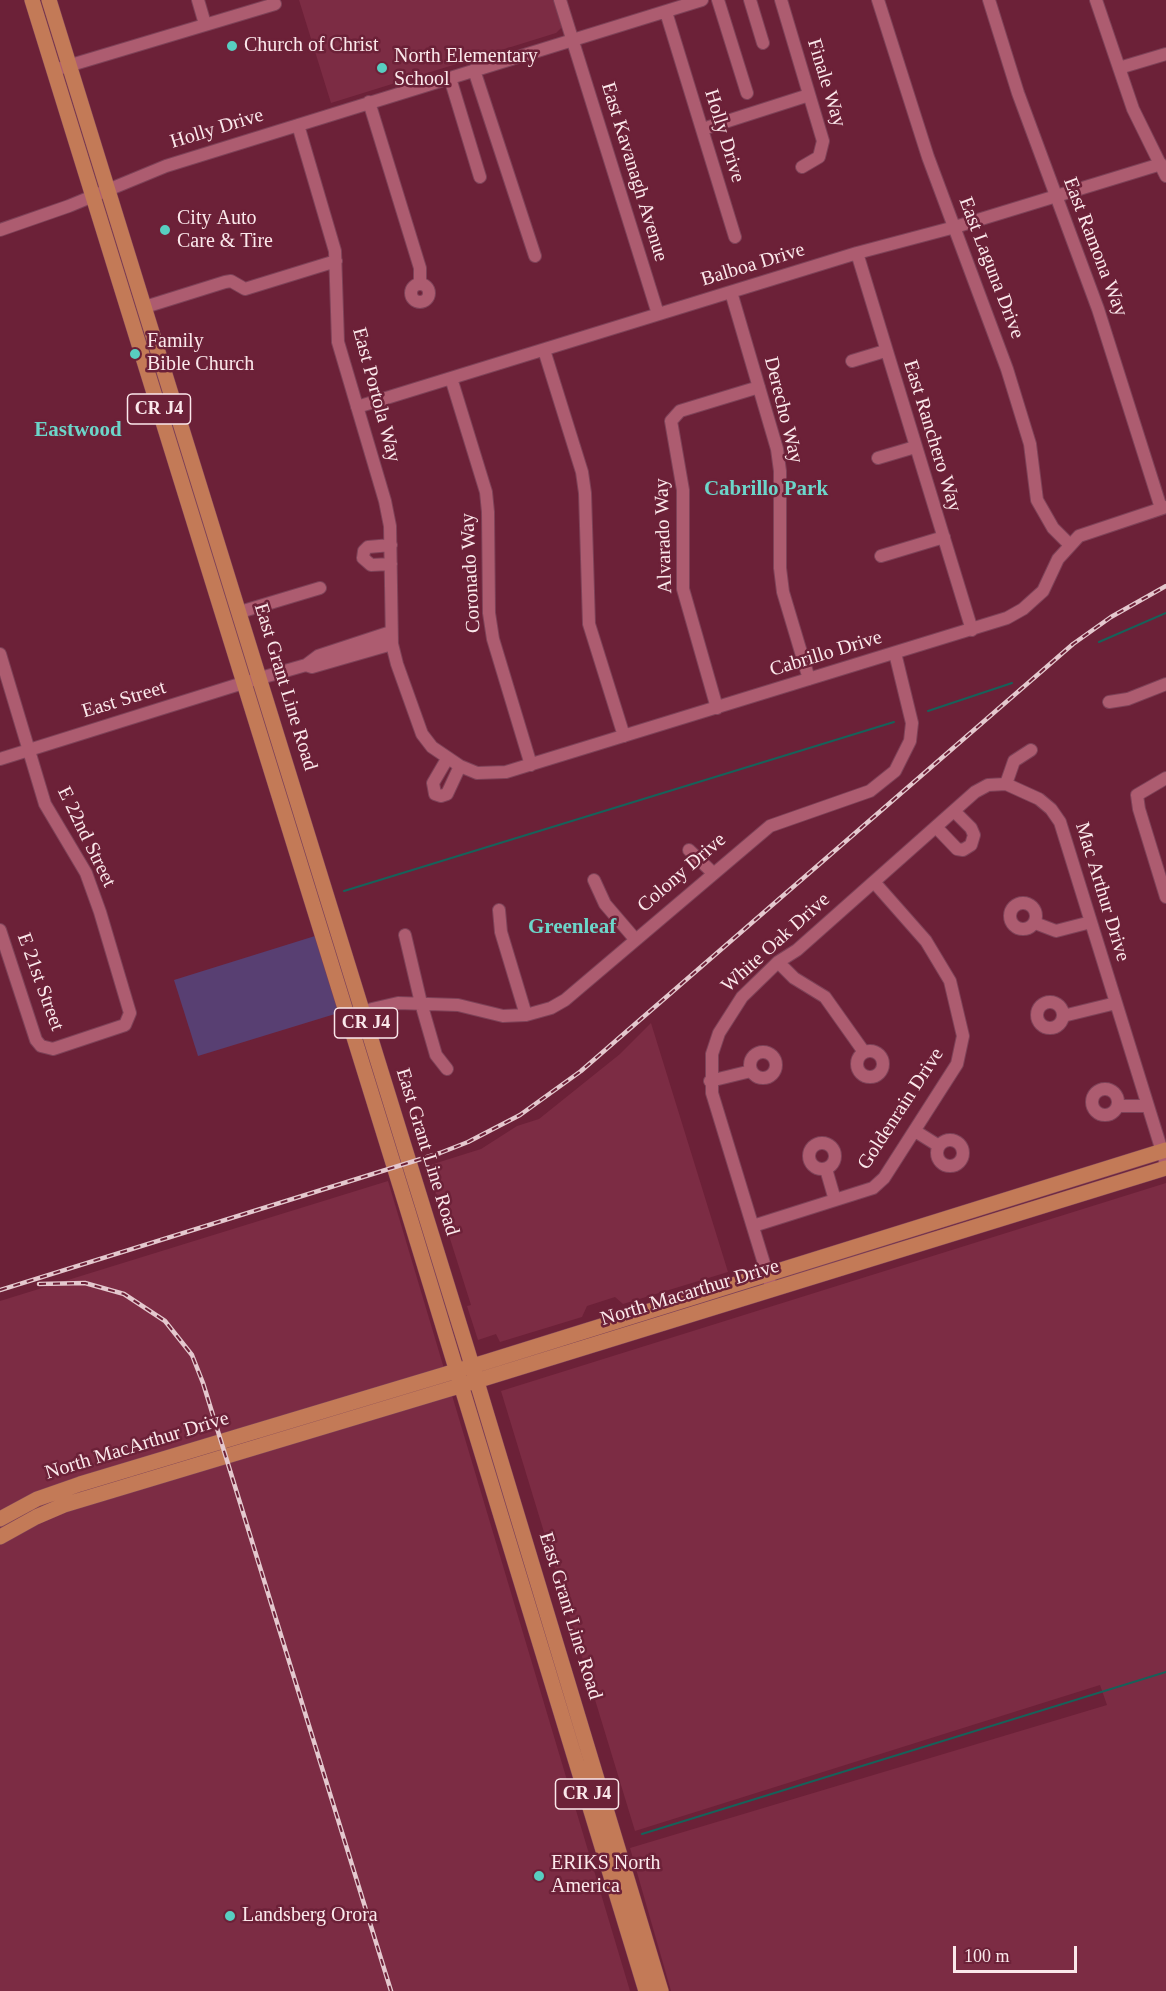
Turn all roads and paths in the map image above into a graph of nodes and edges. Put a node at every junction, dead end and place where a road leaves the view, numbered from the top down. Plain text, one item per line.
1 (32, 0) edge
2 (49, 0) edge
3 (198, 0) edge
4 (560, 0) edge
5 (702, 0) edge
6 (718, 0) edge
7 (750, 0) edge
8 (781, 0) edge
9 (878, 0) edge
10 (989, 0) edge
11 (1096, 0) edge
12 (275, 4) dead end
13 (666, 12) junction
14 (205, 24) junction
15 (573, 41) junction
16 (763, 43) dead end
17 (1166, 54) edge
18 (69, 65) junction
19 (1119, 69) junction
20 (54, 70) junction
21 (474, 70) junction
22 (450, 78) junction
23 (747, 93) dead end
24 (809, 95) junction
25 (369, 102) junction
26 (298, 125) junction
27 (709, 127) dead end
28 (1161, 164) junction
29 (802, 167) dead end
30 (1166, 176) edge
31 (480, 177) dead end
32 (108, 188) junction
33 (93, 196) junction
34 (1056, 197) junction
35 (955, 227) junction
36 (0, 230) edge
37 (735, 237) dead end
38 (857, 254) junction
39 (535, 256) dead end
40 (336, 261) junction
41 (420, 283) dead end
42 (731, 292) junction
43 (145, 307) junction
44 (658, 314) junction
45 (544, 350) junction
46 (885, 351) junction
47 (852, 361) dead end
48 (451, 378) junction
49 (759, 387) junction
50 (357, 407) junction
51 (915, 447) junction
52 (878, 458) dead end
53 (1163, 508) edge
54 (944, 537) junction
55 (1070, 544) junction
56 (391, 545) junction
57 (881, 556) dead end
58 (391, 564) junction
59 (320, 588) dead end
60 (240, 612) junction
61 (972, 630) junction
62 (391, 638) junction
63 (895, 653) junction
64 (0, 654) edge
65 (260, 679) junction
66 (809, 679) junction
67 (243, 683) junction
68 (1166, 684) edge
69 (1108, 702) dead end
70 (717, 708) junction
71 (624, 736) junction
72 (29, 750) junction
73 (1031, 750) dead end
74 (0, 759) edge
75 (447, 759) junction
76 (531, 765) junction
77 (460, 766) junction
78 (1166, 778) edge
79 (1006, 784) junction
80 (954, 811) junction
81 (936, 828) junction
82 (689, 850) dead end
83 (713, 873) junction
84 (594, 880) dead end
85 (874, 882) junction
86 (1166, 897) edge
87 (499, 910) dead end
88 (1091, 922) junction
89 (1035, 923) dead end
90 (0, 930) edge
91 (405, 935) dead end
92 (635, 939) junction
93 (778, 962) junction
94 (421, 1003) junction
95 (1116, 1003) junction
96 (362, 1011) junction
97 (526, 1014) junction
98 (1064, 1016) dead end
99 (348, 1019) junction
100 (45, 1048) joint
101 (864, 1052) dead end
102 (447, 1070) dead end
103 (751, 1071) dead end
104 (710, 1081) junction
105 (1118, 1106) dead end
106 (1148, 1106) junction
107 (915, 1131) junction
108 (939, 1146) dead end
109 (1165, 1158) edge
110 (826, 1169) dead end
111 (836, 1200) junction
112 (753, 1226) junction
113 (767, 1273) junction
114 (772, 1290) junction
115 (466, 1376) junction
116 (289, 1421) joint
117 (226, 1456) joint
118 (0, 1519) edge
119 (0, 1537) edge
120 (646, 1991) edge
121 (661, 1991) edge

1 - 20 main road, CR J4
2 - 18 main road, CR J4
3 - 14 street
4 - 15 street, East Kavanagh Avenue
5 - 13 street, Holly Drive
6 - 23 street
7 - 16 street
8 - 24 street, Finale Way
9 - 35 street, East Laguna Drive
10 - 34 street, East Ramona Way
11 - 19 street
12 - 14 street
13 - 15 street, Holly Drive
13 - 37 street, Holly Drive
14 - 18 street
15 - 21 street, Holly Drive
15 - 44 street, East Kavanagh Avenue
17 - 19 street
18 - 20 street
18 - 32 main road, CR J4
19 - 28 street
20 - 33 main road, CR J4
21 - 22 street, Holly Drive
21 - 39 street
22 - 25 street, Holly Drive
22 - 31 street
24 - 27 street, Holly Drive
24 - 29 street, Finale Way
25 - 26 street, Holly Drive
25 - 41 street
26 - 32 street, Holly Drive
26 - 40 street, East Portola Way
28 - 30 street
28 - 34 street, Balboa Drive
32 - 33 street, Holly Drive
32 - 43 main road, East Grant Line Road / CR J4
33 - 36 street, Holly Drive
33 - 67 main road, East Grant Line Road / CR J4
34 - 35 street, Balboa Drive
34 - 53 street, East Ramona Way
35 - 38 street, Balboa Drive
35 - 55 street, East Laguna Drive
38 - 42 street, Balboa Drive
38 - 46 street, East Ranchero Way
40 - 43 street
40 - 50 street, East Portola Way
42 - 44 street, Balboa Drive
42 - 49 street, Derecho Way
43 - 60 main road, East Grant Line Road / CR J4
44 - 45 street, Balboa Drive
45 - 48 street, Balboa Drive
45 - 71 street
46 - 47 street
46 - 51 street, East Ranchero Way
48 - 50 street, Balboa Drive
48 - 76 street, Coronado Way
49 - 66 street, Derecho Way
49 - 70 street, Alvarado Way
50 - 56 street, East Portola Way
51 - 52 street
51 - 54 street, East Ranchero Way
53 - 55 street, Cabrillo Drive
54 - 57 street
54 - 61 street, East Ranchero Way
55 - 61 street, Cabrillo Drive
56 - 58 street, East Portola Way
56 - 58 street
58 - 62 street, East Portola Way
59 - 60 street
60 - 65 main road, East Grant Line Road / CR J4
61 - 63 street, Cabrillo Drive
62 - 65 street, East Street
62 - 75 street, East Portola Way
63 - 66 street, Cabrillo Drive
63 - 83 street, Colony Drive
64 - 72 street, E 22nd Street
65 - 67 street, East Street
65 - 96 main road, East Grant Line Road / CR J4
66 - 70 street, Cabrillo Drive
67 - 72 street, East Street
67 - 99 main road, East Grant Line Road / CR J4
68 - 69 street
70 - 71 street, Cabrillo Drive
71 - 76 street, Cabrillo Drive
72 - 74 street, East Street
72 - 100 street, E 22nd Street
73 - 79 street
75 - 77 street, Cabrillo Drive
75 - 77 street
76 - 77 street, Cabrillo Drive
78 - 86 street
79 - 80 street, White Oak Drive
79 - 88 street, Mac Arthur Drive
80 - 81 street, White Oak Drive
80 - 81 street
81 - 85 street, White Oak Drive
82 - 83 street
83 - 92 street, Colony Drive
84 - 92 street
85 - 93 street, White Oak Drive
85 - 107 street, Goldenrain Drive
87 - 97 street
88 - 89 street
88 - 95 street, Mac Arthur Drive
90 - 100 street, E 21st Street
91 - 94 street
92 - 97 street, Colony Drive
93 - 101 street
93 - 104 street, White Oak Drive
94 - 96 street, Colony Drive
94 - 97 street, Colony Drive
94 - 102 street
95 - 98 street
95 - 106 street, Mac Arthur Drive
96 - 99 street, Colony Drive
96 - 115 main road, East Grant Line Road / CR J4
99 - 115 main road, East Grant Line Road / CR J4
103 - 104 street
104 - 112 street, White Oak Drive
105 - 106 street
106 - 109 street, Mac Arthur Drive
107 - 108 street
107 - 111 street, Goldenrain Drive
109 - 113 main road, North Macarthur Drive
109 - 114 main road, North Macarthur Drive
110 - 111 street
111 - 112 street, Goldenrain Drive
112 - 113 street, White Oak Drive
113 - 114 street, White Oak Drive
113 - 115 main road, North Macarthur Drive
114 - 115 main road, North Macarthur Drive
115 - 116 main road, North Macarthur Drive
115 - 117 main road, North Macarthur Drive
115 - 120 main road, East Grant Line Road / CR J4
115 - 121 main road, East Grant Line Road / CR J4
116 - 118 main road, North MacArthur Drive
117 - 119 main road, North MacArthur Drive

